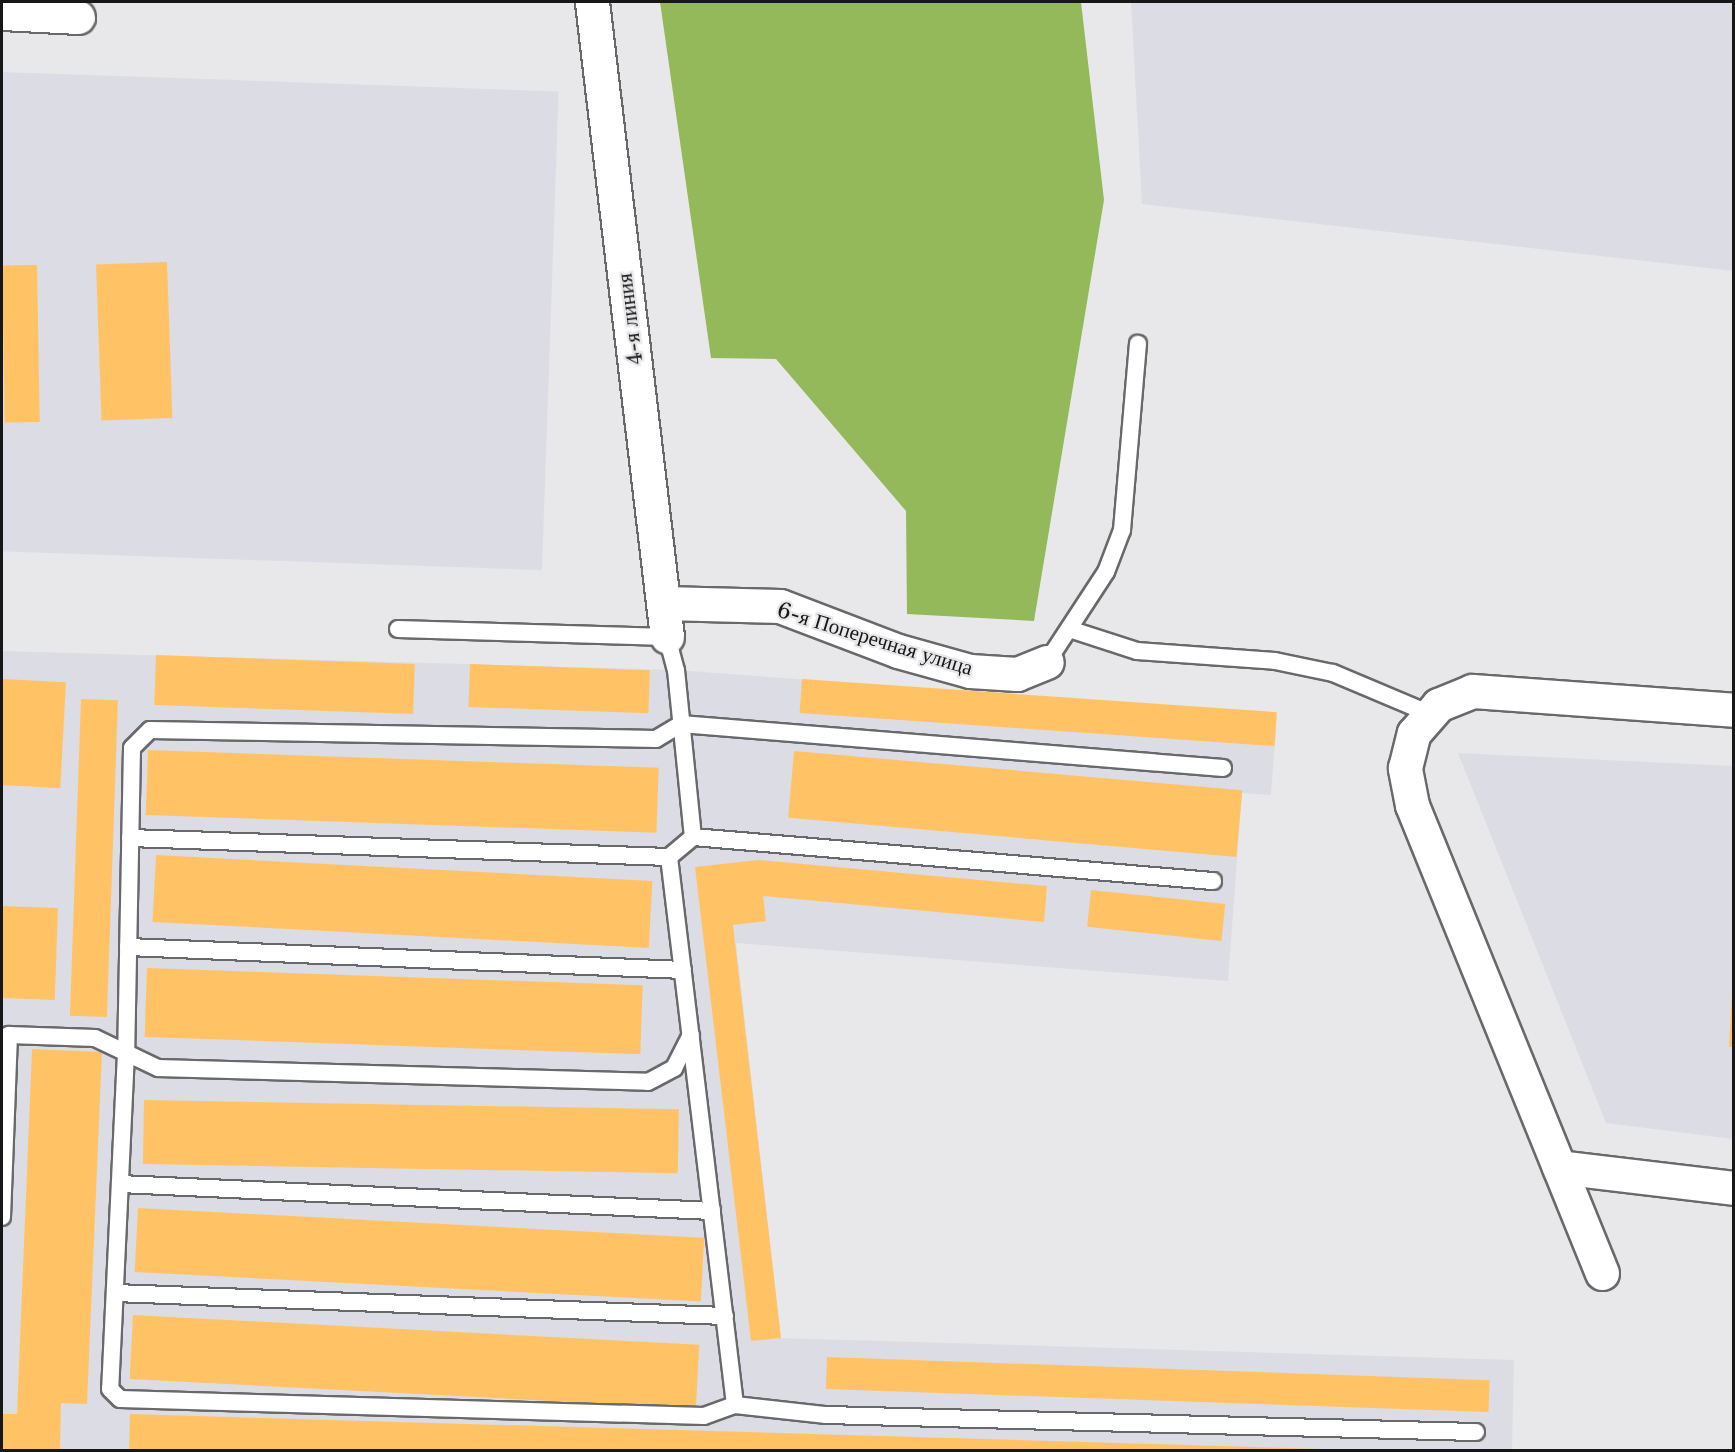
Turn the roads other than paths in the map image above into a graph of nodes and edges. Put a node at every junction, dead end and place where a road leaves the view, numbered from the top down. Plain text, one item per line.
1 (592, 2) edge
2 (2, 14) edge
3 (78, 17) dead end
4 (1138, 344) dead end
5 (664, 603) junction
6 (398, 629) dead end
7 (1069, 629) junction
8 (667, 637) junction
9 (1047, 662) joint
10 (1734, 710) edge
11 (1430, 714) junction
12 (681, 724) junction
13 (1223, 768) dead end
14 (693, 837) junction
15 (130, 838) junction
16 (669, 857) junction
17 (1214, 881) dead end
18 (128, 947) junction
19 (683, 970) junction
20 (691, 1035) junction
21 (5, 1036) edge
22 (126, 1053) junction
23 (1559, 1167) junction
24 (120, 1184) junction
25 (1734, 1188) edge
26 (712, 1211) junction
27 (2, 1217) edge
28 (1602, 1273) dead end
29 (115, 1293) junction
30 (725, 1316) junction
31 (735, 1405) junction
32 (1476, 1432) dead end

1 - 5 street, 4-я линия
2 - 3 street
4 - 7 lane
5 - 8 street, 4-я линия
5 - 9 street, 6-я Поперечная улица
6 - 8 lane
7 - 9 lane
7 - 11 lane
8 - 12 lane
10 - 11 street
11 - 23 street
12 - 13 lane
12 - 14 lane
12 - 15 lane
14 - 16 lane
14 - 17 lane
15 - 16 lane
15 - 18 lane
16 - 19 lane
18 - 19 lane
18 - 22 lane
19 - 20 lane
20 - 22 lane
20 - 26 lane
21 - 22 lane
21 - 27 lane
22 - 24 lane
23 - 25 street
23 - 28 street
24 - 26 lane
24 - 29 lane
26 - 30 lane
29 - 30 lane
29 - 31 lane
30 - 31 lane
31 - 32 lane

